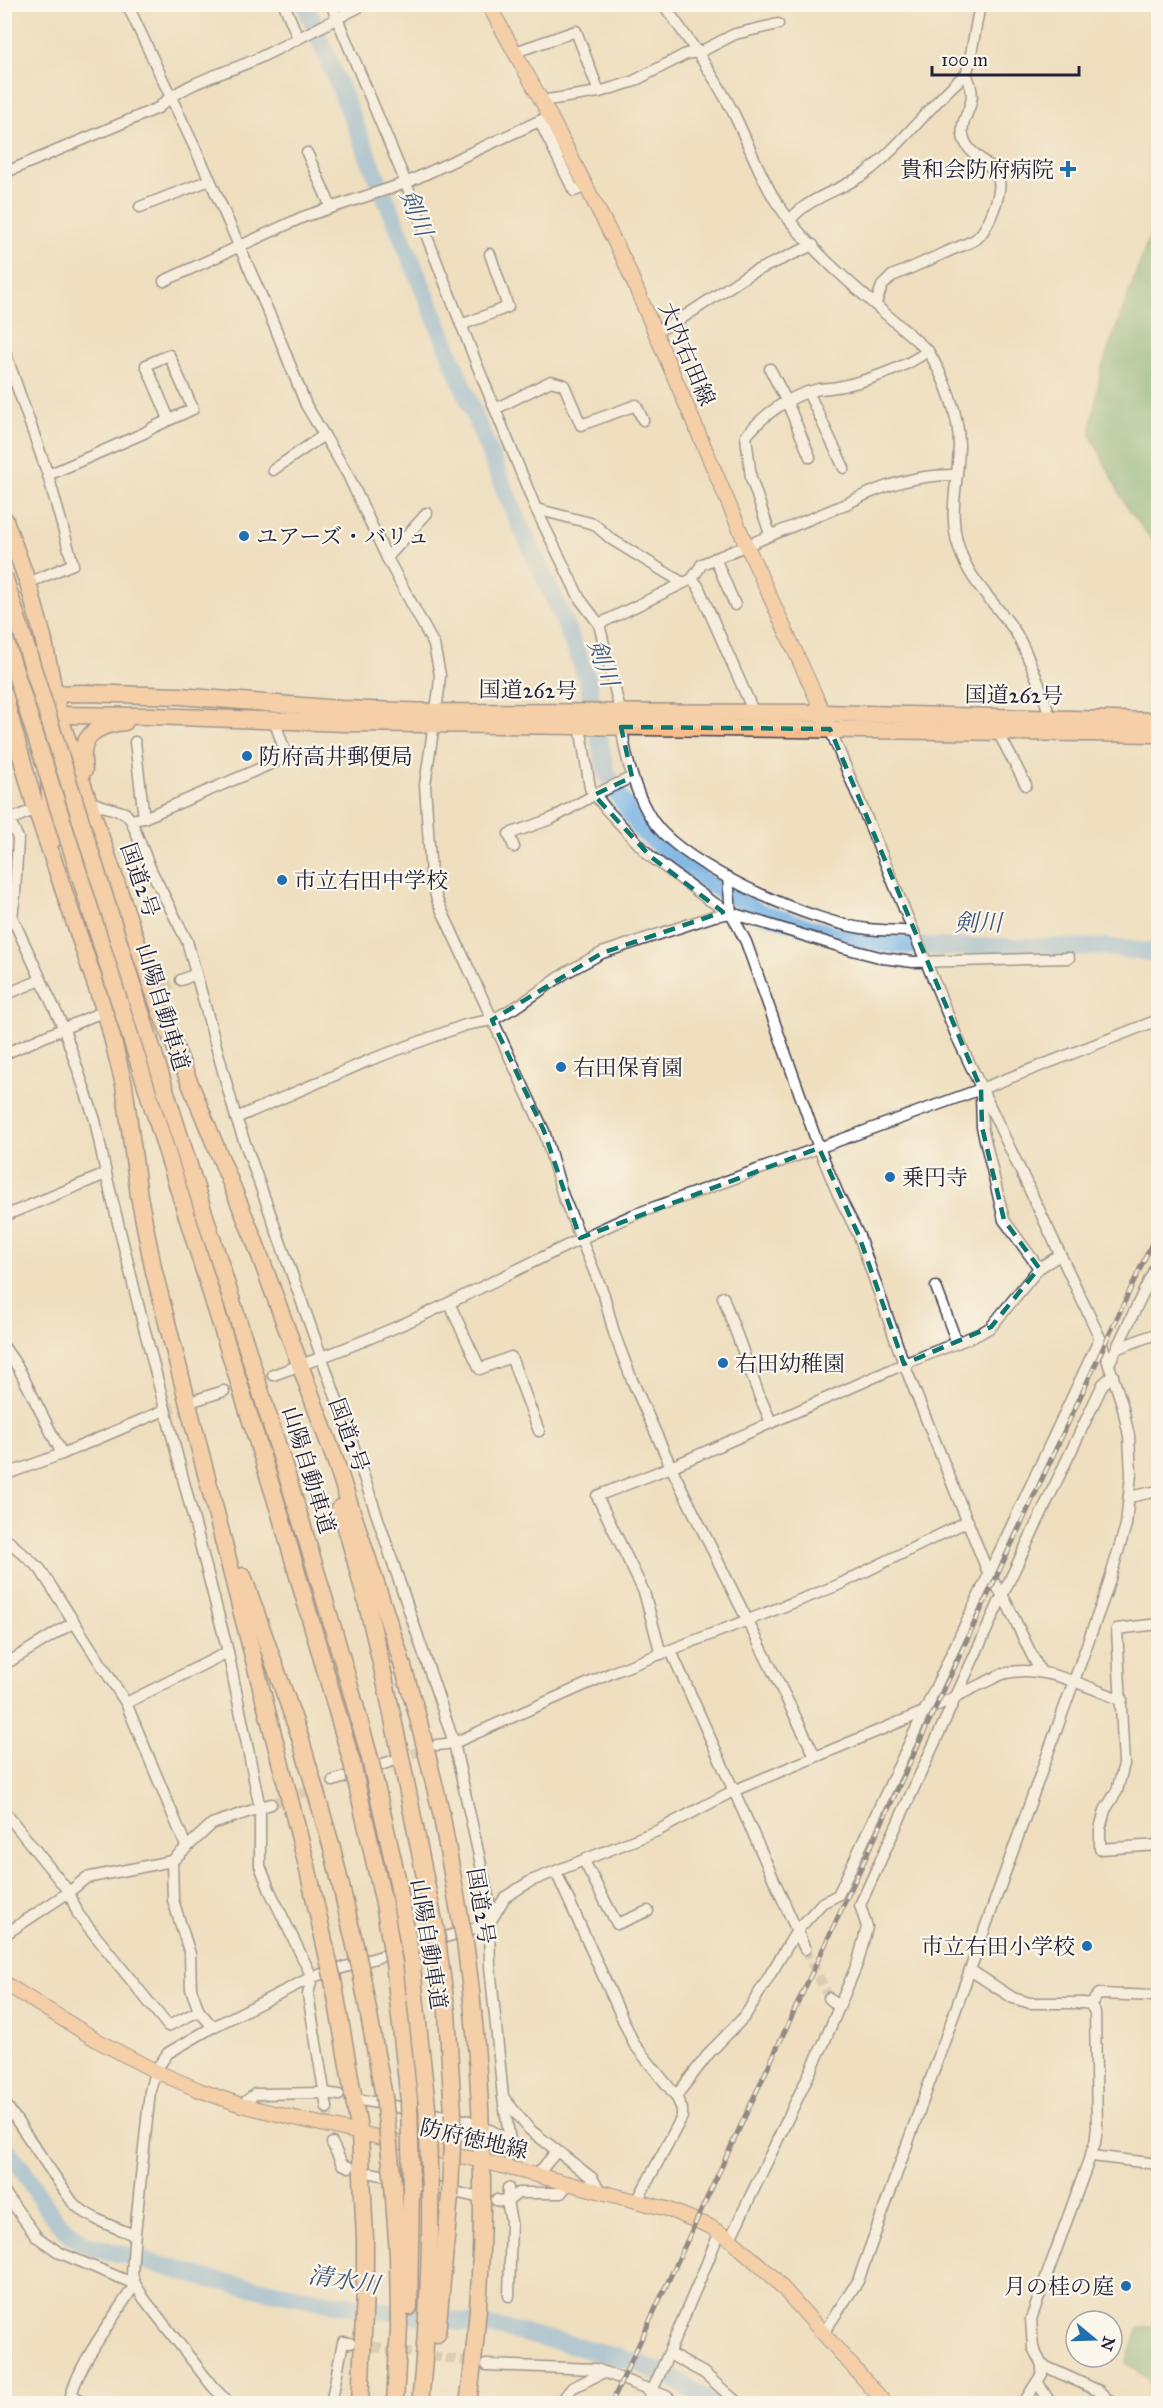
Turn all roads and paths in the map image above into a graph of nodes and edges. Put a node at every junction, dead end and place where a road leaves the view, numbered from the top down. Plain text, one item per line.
1 (127, 4) edge
2 (284, 4) edge
3 (331, 4) edge
4 (365, 4) edge
5 (488, 4) edge
6 (663, 4) edge
7 (980, 4) edge
8 (335, 20) junction
9 (778, 24) dead end
10 (301, 37) junction
11 (515, 52) junction
12 (696, 52) junction
13 (966, 74) junction
14 (598, 92) junction
15 (170, 97) junction
16 (541, 100) junction
17 (545, 119) junction
18 (307, 153) dead end
19 (4, 173) edge
20 (210, 180) junction
21 (406, 183) junction
22 (140, 207) dead end
23 (331, 207) junction
24 (790, 220) junction
25 (813, 245) junction
26 (239, 247) junction
27 (490, 254) dead end
28 (164, 281) dead end
29 (876, 303) junction
30 (461, 325) junction
31 (655, 332) junction
32 (4, 349) edge
33 (928, 351) junction
34 (770, 369) dead end
35 (808, 392) junction
36 (788, 402) junction
37 (495, 409) junction
38 (169, 419) junction
39 (643, 420) dead end
40 (324, 435) junction
41 (810, 457) dead end
42 (844, 468) dead end
43 (273, 470) dead end
44 (48, 475) junction
45 (957, 475) junction
46 (536, 509) junction
47 (427, 513) dead end
48 (4, 518) edge
49 (770, 534) junction
50 (746, 544) junction
51 (387, 558) junction
52 (715, 558) junction
53 (4, 576) edge
54 (687, 581) junction
55 (28, 583) junction
56 (735, 605) dead end
57 (599, 624) junction
58 (4, 636) edge
59 (54, 693) junction
60 (82, 693) junction
61 (5, 696) edge
62 (754, 713) junction
63 (824, 713) junction
64 (7, 714) edge
65 (61, 716) junction
66 (152, 716) junction
67 (435, 718) junction
68 (274, 720) junction
69 (618, 720) junction
70 (1158, 721) edge
71 (582, 722) junction
72 (1051, 726) junction
73 (830, 729) junction
74 (998, 732) junction
75 (1158, 734) edge
76 (135, 742) dead end
77 (632, 777) junction
78 (1026, 785) dead end
79 (594, 795) junction
80 (88, 796) junction
81 (36, 808) junction
82 (7, 815) edge
83 (144, 818) junction
84 (131, 820) junction
85 (514, 847) dead end
86 (60, 879) junction
87 (729, 880) junction
88 (4, 906) edge
89 (731, 908) junction
90 (12, 917) junction
91 (915, 934) junction
92 (1069, 958) dead end
93 (926, 959) junction
94 (196, 974) junction
95 (41, 980) junction
96 (180, 980) tunnel mouth
97 (4, 995) edge
98 (102, 1012) dead end
99 (492, 1020) junction
100 (1158, 1020) edge
101 (64, 1029) junction
102 (4, 1054) edge
103 (981, 1089) junction
104 (236, 1118) junction
105 (819, 1148) junction
106 (106, 1174) junction
107 (4, 1216) edge
108 (580, 1238) junction
109 (1060, 1255) junction
110 (1158, 1262) edge
111 (1039, 1268) junction
112 (936, 1287) dead end
113 (723, 1297) dead end
114 (449, 1303) junction
115 (1158, 1333) edge
116 (1100, 1338) junction
117 (957, 1343) junction
118 (4, 1347) edge
119 (1118, 1348) junction
120 (321, 1358) junction
121 (904, 1364) junction
122 (300, 1365) junction
123 (1111, 1370) junction
124 (273, 1375) dead end
125 (224, 1391) dead end
126 (310, 1394) junction
127 (196, 1400) tunnel mouth
128 (165, 1410) junction
129 (771, 1422) junction
130 (539, 1431) dead end
131 (62, 1454) junction
132 (671, 1467) junction
133 (205, 1470) junction
134 (4, 1475) edge
135 (1158, 1491) edge
136 (1129, 1497) junction
137 (968, 1521) junction
138 (4, 1537) edge
139 (989, 1575) junction
140 (1003, 1594) junction
141 (74, 1622) junction
142 (747, 1622) junction
143 (1158, 1624) edge
144 (228, 1652) junction
145 (666, 1652) junction
146 (4, 1665) edge
147 (1041, 1672) junction
148 (1073, 1682) junction
149 (955, 1698) junction
150 (1122, 1700) junction
151 (126, 1703) junction
152 (926, 1711) junction
153 (454, 1743) junction
154 (437, 1745) tunnel mouth
155 (815, 1756) junction
156 (392, 1761) tunnel mouth
157 (333, 1781) tunnel mouth
158 (733, 1791) junction
159 (266, 1805) junction
160 (4, 1812) edge
161 (1158, 1845) edge
162 (186, 1846) junction
163 (172, 1861) junction
164 (584, 1861) junction
165 (556, 1872) junction
166 (69, 1892) junction
167 (648, 1911) dead end
168 (489, 1924) junction
169 (796, 1932) junction
170 (5, 1933) edge
171 (805, 1949) tunnel mouth
172 (970, 1970) junction
173 (312, 1977) junction
174 (4, 1983) edge
175 (1158, 1996) edge
176 (829, 1998) tunnel mouth
177 (1090, 2004) junction
178 (839, 2007) junction
179 (199, 2011) junction
180 (213, 2026) junction
181 (154, 2071) junction
182 (325, 2093) junction
183 (339, 2095) dead end
184 (676, 2096) junction
185 (503, 2097) junction
186 (362, 2100) dead end
187 (4, 2102) edge
188 (241, 2105) junction
189 (327, 2108) tunnel mouth
190 (461, 2117) junction
191 (490, 2130) dead end
192 (360, 2134) junction
193 (510, 2141) junction
194 (332, 2144) tunnel mouth
195 (556, 2152) junction
196 (509, 2156) dead end
197 (1092, 2156) junction
198 (482, 2162) junction
199 (1158, 2164) edge
200 (349, 2167) dead end
201 (372, 2173) dead end
202 (537, 2175) junction
203 (569, 2184) junction
204 (508, 2187) dead end
205 (4, 2192) edge
206 (601, 2192) junction
207 (472, 2196) dead end
208 (502, 2201) junction
209 (637, 2201) junction
210 (725, 2235) junction
211 (134, 2239) junction
212 (134, 2279) junction
213 (404, 2296) junction
214 (509, 2296) dead end
215 (435, 2302) junction
216 (432, 2332) junction
217 (824, 2332) junction
218 (350, 2343) dead end
219 (669, 2356) junction
220 (486, 2365) tunnel mouth
221 (1042, 2365) junction
222 (604, 2372) junction
223 (362, 2379) junction
224 (1038, 2383) junction
225 (654, 2388) junction
226 (70, 2399) edge
227 (89, 2403) edge
228 (230, 2403) edge
229 (331, 2403) edge
230 (353, 2403) edge
231 (360, 2403) edge
232 (397, 2403) edge
233 (420, 2403) edge
234 (430, 2403) edge
235 (468, 2403) edge
236 (559, 2403) edge
237 (646, 2403) edge
238 (676, 2403) edge
239 (739, 2403) edge
240 (886, 2403) edge
241 (1023, 2403) edge
242 (1051, 2403) edge
243 (1112, 2403) edge

1 - 15 street
2 - 10 street
3 - 8 street
4 - 8 street
5 - 11 main road, 大内右田線
6 - 12 street
7 - 13 street
8 - 10 street
8 - 21 street
9 - 12 street
10 - 15 street
11 - 14 street
11 - 16 main road, 大内右田線
12 - 14 street
12 - 24 street
13 - 24 street
13 - 29 street
14 - 16 street
15 - 19 street
15 - 20 street
16 - 17 main road, 大内右田線
17 - 21 street
17 - 31 main road, 大内右田線
18 - 23 street
20 - 22 street
20 - 26 street
21 - 23 street
21 - 30 street
23 - 26 street
24 - 25 street
25 - 29 street
25 - 31 street
26 - 28 street
26 - 40 street
27 - 30 street
29 - 33 street
30 - 37 street
31 - 50 main road, 大内右田線
32 - 44 street
33 - 35 street
33 - 45 street
34 - 36 street
35 - 36 street
35 - 42 street
36 - 41 street
36 - 49 street
37 - 39 street
37 - 46 street
38 - 38 street
38 - 44 street
40 - 43 street
40 - 51 street
44 - 55 street
45 - 49 street
45 - 72 street
46 - 54 street
46 - 57 street
47 - 51 street
48 - 55 highway, 国道2号
49 - 50 street
50 - 52 street
50 - 63 main road, 大内右田線
51 - 67 street
52 - 54 street
52 - 56 street
53 - 215 highway, 山陽自動車道, bridge
54 - 57 street
54 - 62 street
55 - 59 highway, 国道2号
57 - 69 street
58 - 213 highway, 山陽自動車道, bridge
59 - 60 highway, 国道262号
59 - 61 highway, 国道262号
59 - 65 highway, 国道2号
60 - 65 highway
60 - 67 highway, 国道262号
61 - 64 highway
62 - 63 highway, 国道262号
62 - 69 highway, 国道262号
63 - 72 highway, 国道262号
63 - 73 main road, 大内右田線
64 - 65 highway, 国道262号
64 - 81 highway
65 - 66 highway, 国道262号
65 - 80 highway, 国道2号
65 - 86 highway
66 - 68 highway, 国道262号
66 - 80 highway
67 - 68 highway, 国道262号
67 - 71 highway, 国道262号
67 - 99 street
68 - 83 street
69 - 71 highway, 国道262号
69 - 73 highway, 国道262号
69 - 77 street
70 - 72 highway, 国道262号
71 - 79 street
72 - 74 highway, 国道262号
72 - 75 highway, 国道262号
73 - 74 highway, 国道262号
73 - 91 street
74 - 78 street
76 - 83 street
77 - 79 street
77 - 87 street
79 - 85 street
79 - 89 street
80 - 84 street
80 - 122 highway, 国道2号
81 - 82 street
81 - 86 highway
82 - 90 street
83 - 84 street
84 - 94 street
86 - 133 highway
87 - 89 street
87 - 91 street
88 - 90 street
89 - 93 street
89 - 99 street
89 - 105 street
90 - 95 street
91 - 93 street
92 - 93 street
93 - 103 street
94 - 96 street
94 - 104 street
95 - 97 street
95 - 101 street
98 - 101 street
99 - 104 street
99 - 108 street
100 - 103 street
101 - 102 street
101 - 106 street
103 - 105 street
103 - 109 street
103 - 111 street
104 - 120 street
105 - 108 street
105 - 121 street
106 - 107 street
106 - 128 street
108 - 114 street
108 - 132 street
109 - 111 street
109 - 116 street
110 - 119 street
111 - 117 street
112 - 117 street
113 - 129 street
114 - 120 street
114 - 130 street
115 - 119 street
116 - 123 street
116 - 139 street
117 - 121 street
118 - 131 street
119 - 123 street
120 - 122 street
120 - 153 street
121 - 129 street
121 - 137 street
122 - 124 street
122 - 126 highway, 国道2号
123 - 136 street
123 - 140 street
125 - 127 street
126 - 190 highway, bridge
126 - 198 highway, 国道2号, bridge
128 - 131 street
128 - 144 street
129 - 132 street
131 - 134 street
132 - 142 street
132 - 145 street
133 - 192 highway, bridge
133 - 213 highway, bridge
135 - 136 street
136 - 148 street
137 - 139 street
137 - 142 street
138 - 141 street
139 - 140 street
139 - 152 street
140 - 147 street
140 - 149 street
141 - 146 street
141 - 151 street
142 - 145 street
142 - 155 street
143 - 150 street
144 - 151 street
144 - 159 street
145 - 153 street
145 - 158 street
147 - 148 street
147 - 149 street
148 - 150 street
148 - 172 street
149 - 152 street
149 - 178 street
150 - 161 street
151 - 162 street
152 - 155 street
152 - 169 street
153 - 154 street
153 - 168 street
155 - 158 street
156 - 157 street
158 - 164 street
158 - 169 street
159 - 162 street
159 - 173 street
160 - 166 street
162 - 163 street
163 - 166 street
163 - 179 street
164 - 165 street
164 - 167 street
165 - 168 street
165 - 184 street
166 - 170 street
166 - 179 street
168 - 173 street
168 - 185 street
169 - 171 street
169 - 184 street
172 - 177 street
172 - 217 street
173 - 180 street
173 - 182 street
174 - 181 main road, 防府徳地線
175 - 177 street
176 - 178 street
177 - 197 street
178 - 210 street
179 - 180 street
180 - 181 street
181 - 188 main road, 防府徳地線
181 - 211 street
182 - 183 street
182 - 188 street
182 - 189 street
184 - 209 street
185 - 193 street
185 - 195 street
186 - 190 street
187 - 211 street
188 - 192 main road, 防府徳地線
190 - 215 highway, bridge
191 - 193 street
192 - 198 main road, 防府徳地線
192 - 223 highway
193 - 196 street
194 - 200 street
195 - 202 street
195 - 206 street
197 - 199 street
197 - 221 street
198 - 202 main road, 防府徳地線
198 - 235 highway, 国道2号
201 - 207 street
202 - 203 main road, 防府徳地線
203 - 206 main road, 防府徳地線
203 - 208 street
204 - 208 street
205 - 212 street
206 - 209 main road, 防府徳地線
208 - 214 street
209 - 210 main road, 防府徳地線
210 - 217 main road, 防府徳地線
210 - 219 street
211 - 212 street
212 - 226 street
212 - 228 street
213 - 232 highway
215 - 216 highway, 山陽自動車道
216 - 233 highway, 山陽自動車道
216 - 234 highway
217 - 240 main road, 防府徳地線
218 - 229 street
219 - 225 street
219 - 239 street
220 - 222 street
221 - 224 street
221 - 243 street
222 - 225 street
222 - 236 street
223 - 230 street
223 - 231 highway
224 - 241 street
224 - 242 street
225 - 237 street
225 - 238 street
226 - 227 street

